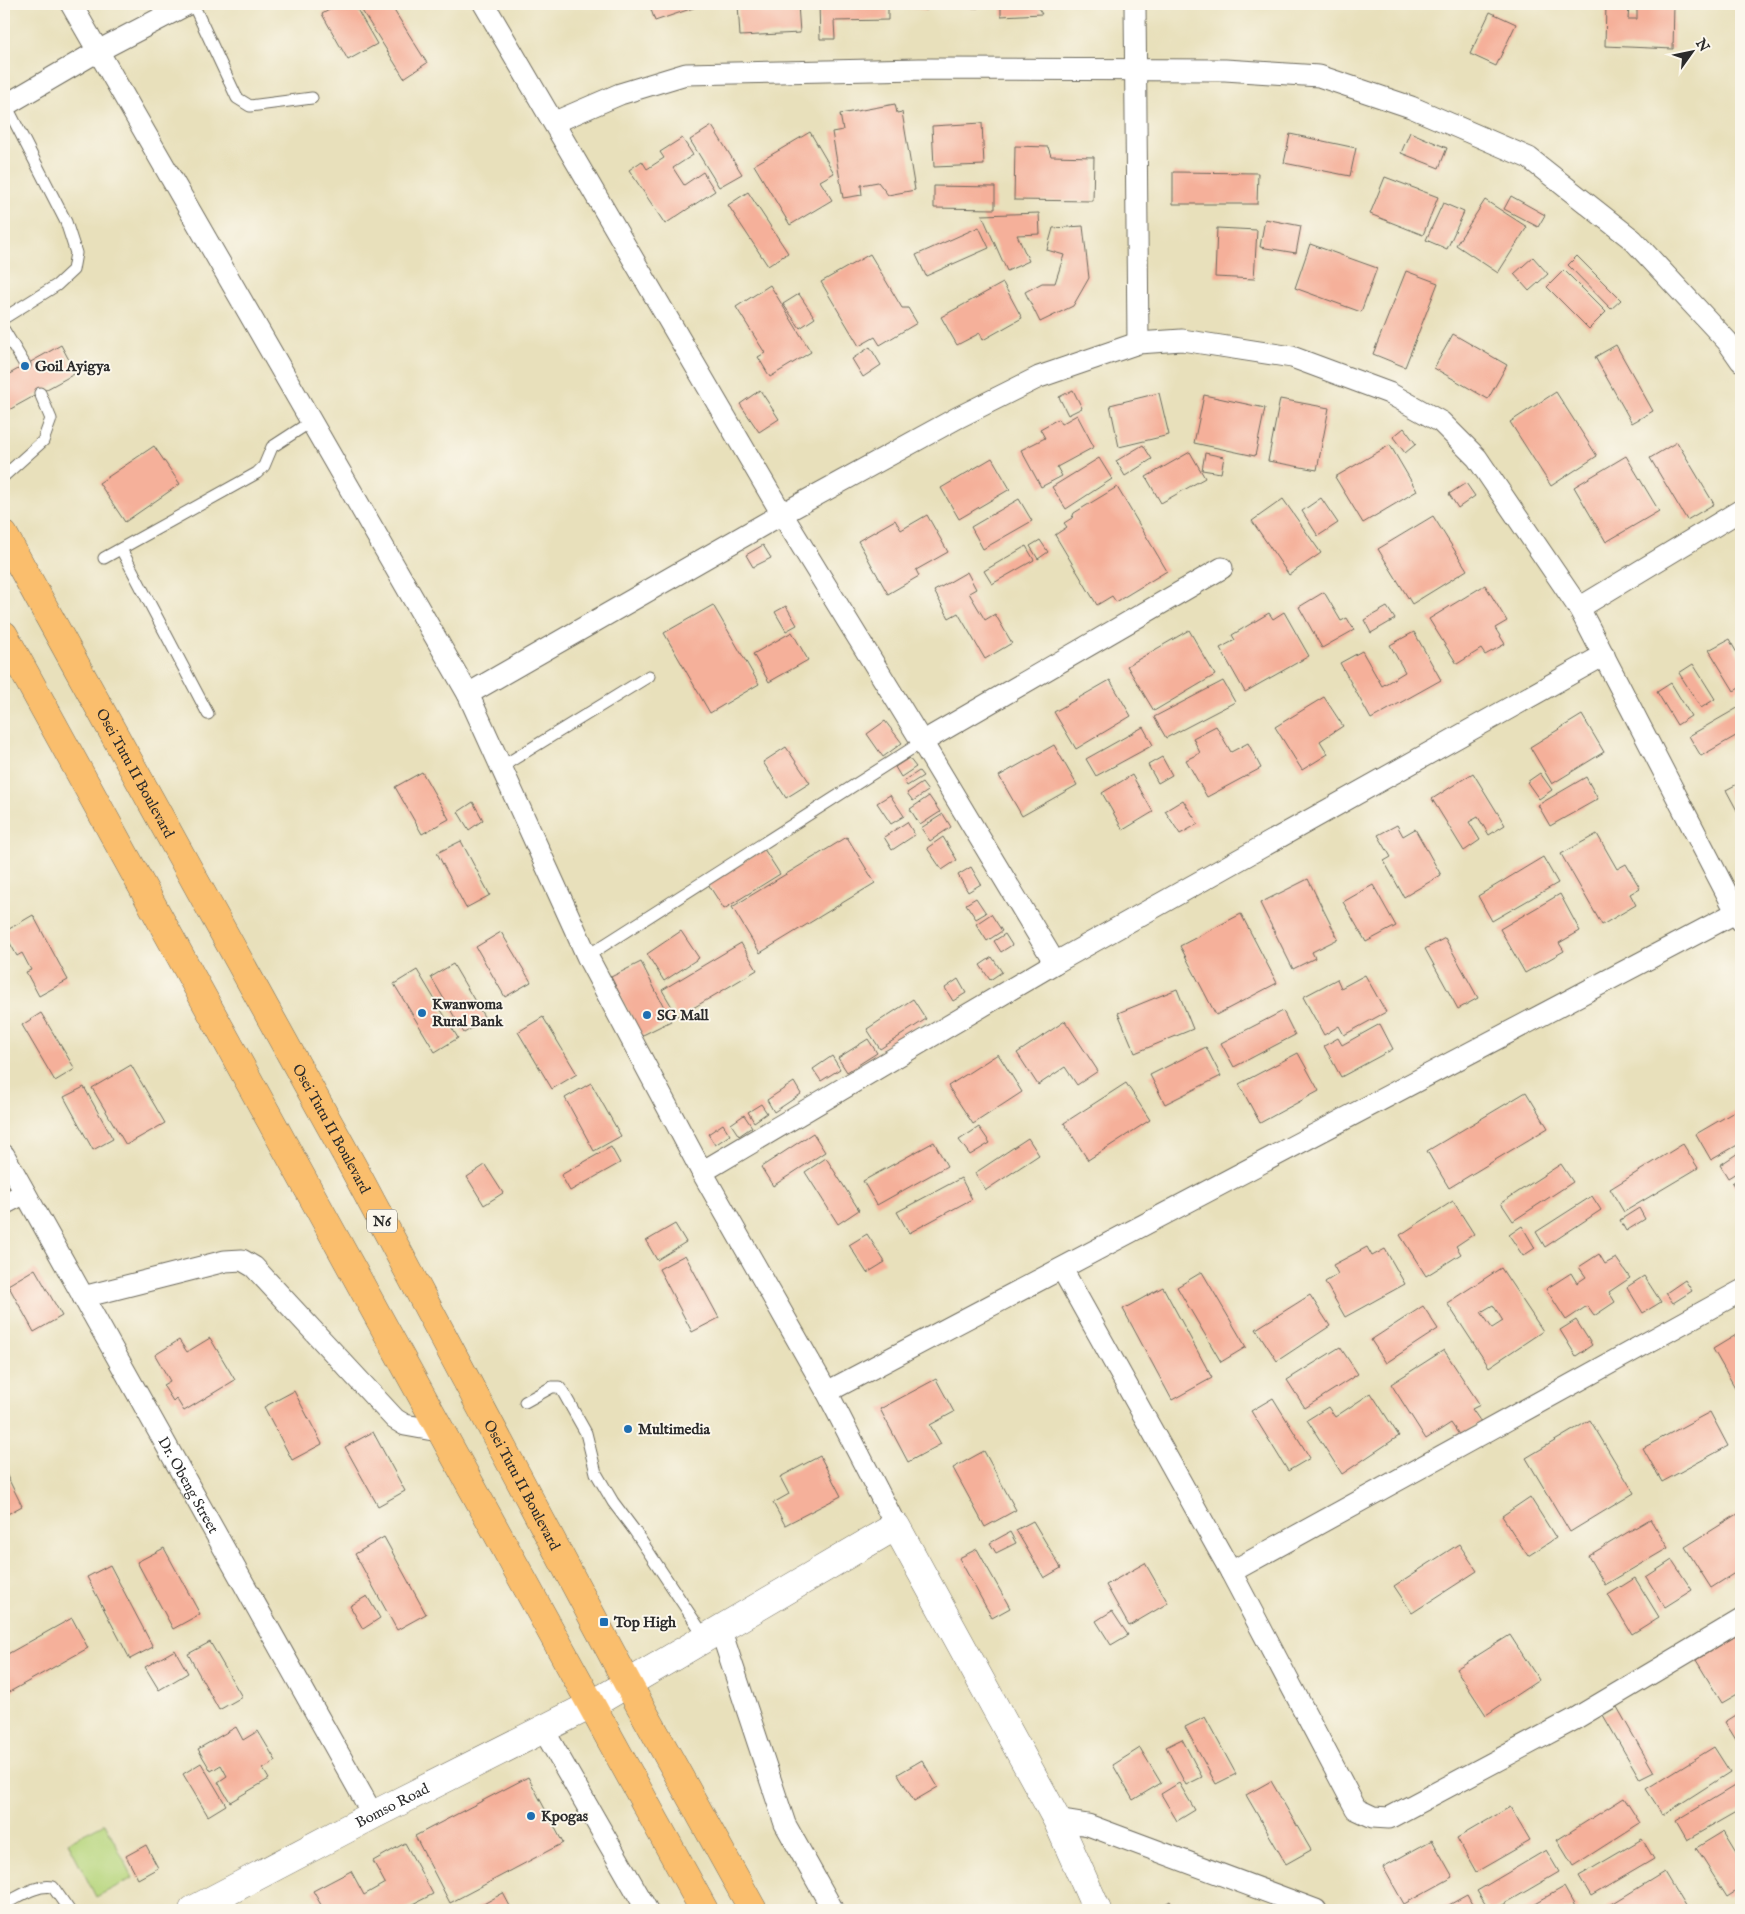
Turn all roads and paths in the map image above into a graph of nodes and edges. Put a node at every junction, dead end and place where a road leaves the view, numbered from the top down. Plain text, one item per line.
1 (71, 4) edge
2 (188, 4) edge
3 (193, 4) edge
4 (484, 4) edge
5 (1135, 4) edge
6 (98, 51) junction
7 (1136, 71) junction
8 (312, 98) dead end
9 (5, 105) edge
10 (555, 122) junction
11 (4, 318) edge
12 (4, 330) edge
13 (1138, 343) junction
14 (1741, 361) edge
15 (25, 365) dead end
16 (40, 393) dead end
17 (312, 421) junction
18 (4, 476) edge
19 (1741, 510) edge
20 (782, 514) junction
21 (4, 535) edge
22 (121, 549) junction
23 (104, 558) dead end
24 (1222, 568) dead end
25 (1579, 608) junction
26 (4, 635) edge
27 (1604, 655) junction
28 (649, 676) dead end
29 (468, 694) junction
30 (208, 714) dead end
31 (922, 742) junction
32 (501, 767) junction
33 (1739, 916) edge
34 (587, 956) junction
35 (1055, 963) junction
36 (4, 1155) edge
37 (702, 1172) junction
38 (25, 1193) junction
39 (4, 1204) edge
40 (1062, 1269) junction
41 (1741, 1291) edge
42 (83, 1297) junction
43 (827, 1392) junction
44 (525, 1402) dead end
45 (444, 1432) junction
46 (896, 1526) junction
47 (1231, 1572) junction
48 (1741, 1620) edge
49 (713, 1633) junction
50 (628, 1684) junction
51 (593, 1704) junction
52 (543, 1729) junction
53 (373, 1814) junction
54 (1057, 1820) junction
55 (4, 1904) edge
56 (69, 1910) edge
57 (193, 1910) edge
58 (647, 1910) edge
59 (704, 1910) edge
60 (753, 1910) edge
61 (833, 1910) edge
62 (1097, 1910) edge
63 (1316, 1910) edge

1 - 6 street
2 - 6 street
3 - 8 lane
4 - 10 street
5 - 7 street
6 - 9 street
6 - 17 street
7 - 10 street
7 - 13 street
7 - 14 street
9 - 11 lane
10 - 20 street
12 - 15 lane
13 - 20 street
13 - 25 street
16 - 18 lane
17 - 22 lane
17 - 29 street
19 - 25 street
20 - 29 street
20 - 31 street
21 - 50 highway, Osei Tutu II Boulevard / N6
22 - 23 lane
22 - 30 lane
24 - 31 street
25 - 27 street
26 - 45 highway
27 - 33 street
27 - 35 street
28 - 32 lane
29 - 32 street
31 - 34 lane
31 - 35 street
32 - 34 street
33 - 40 street
34 - 37 street
35 - 37 street
36 - 38 street, Dr. Obeng Street
37 - 43 street
38 - 39 street
38 - 42 street, Dr. Obeng Street
40 - 43 street
40 - 47 street
41 - 47 street
42 - 45 street
42 - 53 street, Dr. Obeng Street
43 - 46 street
44 - 49 lane
45 - 51 highway
46 - 49 street, Bomso Road
46 - 54 street
47 - 48 street
49 - 50 street, Bomso Road
49 - 61 street
50 - 51 street, Bomso Road
50 - 60 highway, Osei Tutu II Boulevard / N6
51 - 52 street, Bomso Road
51 - 59 highway
52 - 53 street, Bomso Road
52 - 58 street
53 - 57 street, Bomso Road
54 - 62 street
54 - 63 street
55 - 56 lane

